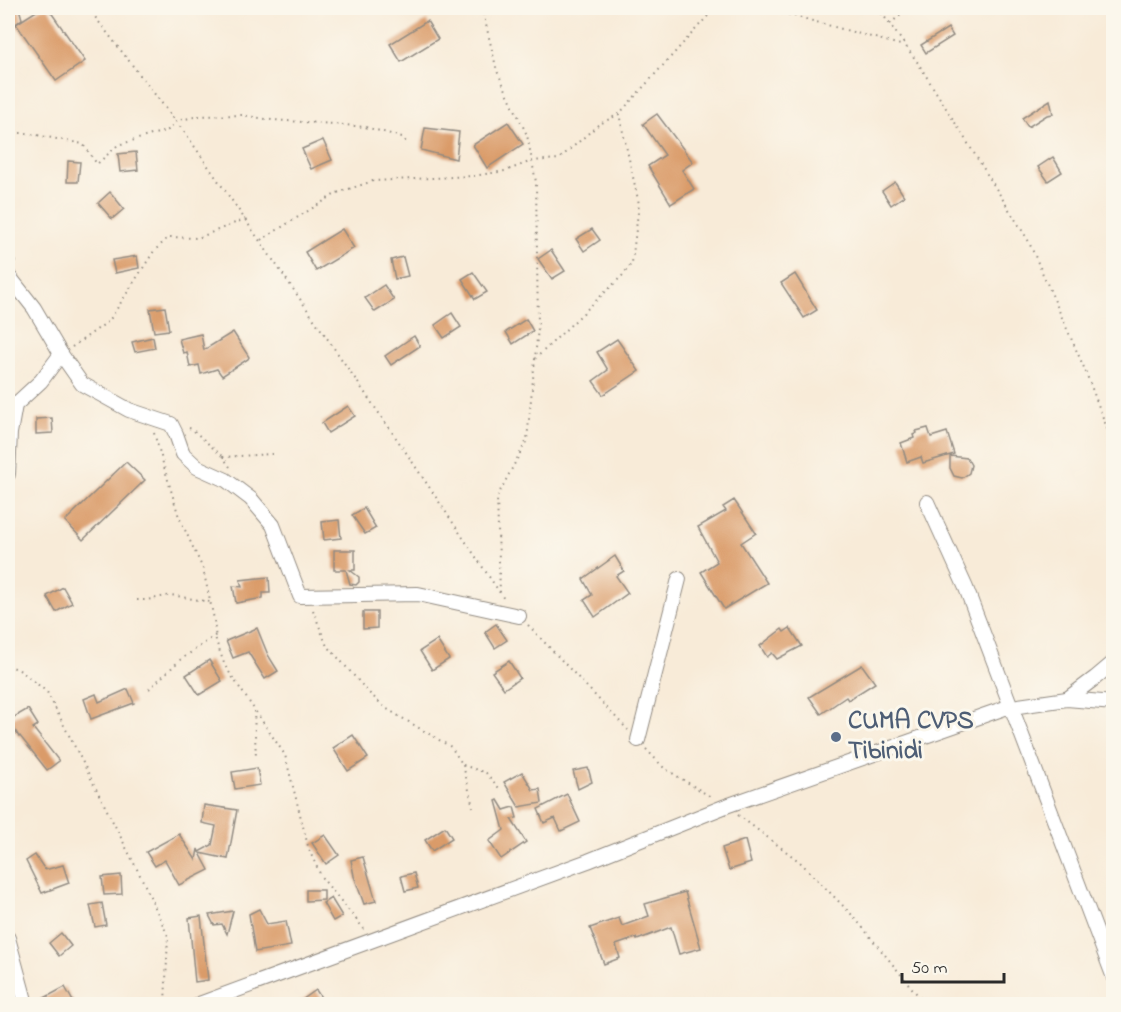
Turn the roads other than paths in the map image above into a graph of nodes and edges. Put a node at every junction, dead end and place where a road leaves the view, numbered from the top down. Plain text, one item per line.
1 (12, 272) edge
2 (61, 354) junction
3 (8, 474) edge
4 (927, 502) dead end
5 (679, 579) dead end
6 (519, 616) road end
7 (1113, 662) edge
8 (1067, 699) junction
9 (1113, 703) edge
10 (1011, 707) junction
11 (638, 740) road end
12 (8, 938) edge
13 (1113, 978) edge
14 (26, 1005) edge
15 (199, 1005) edge

1 - 2 street
2 - 3 street
2 - 6 street
4 - 10 street
5 - 11 street
7 - 8 street
8 - 9 street
8 - 10 street
10 - 13 street
10 - 15 street
12 - 14 street

